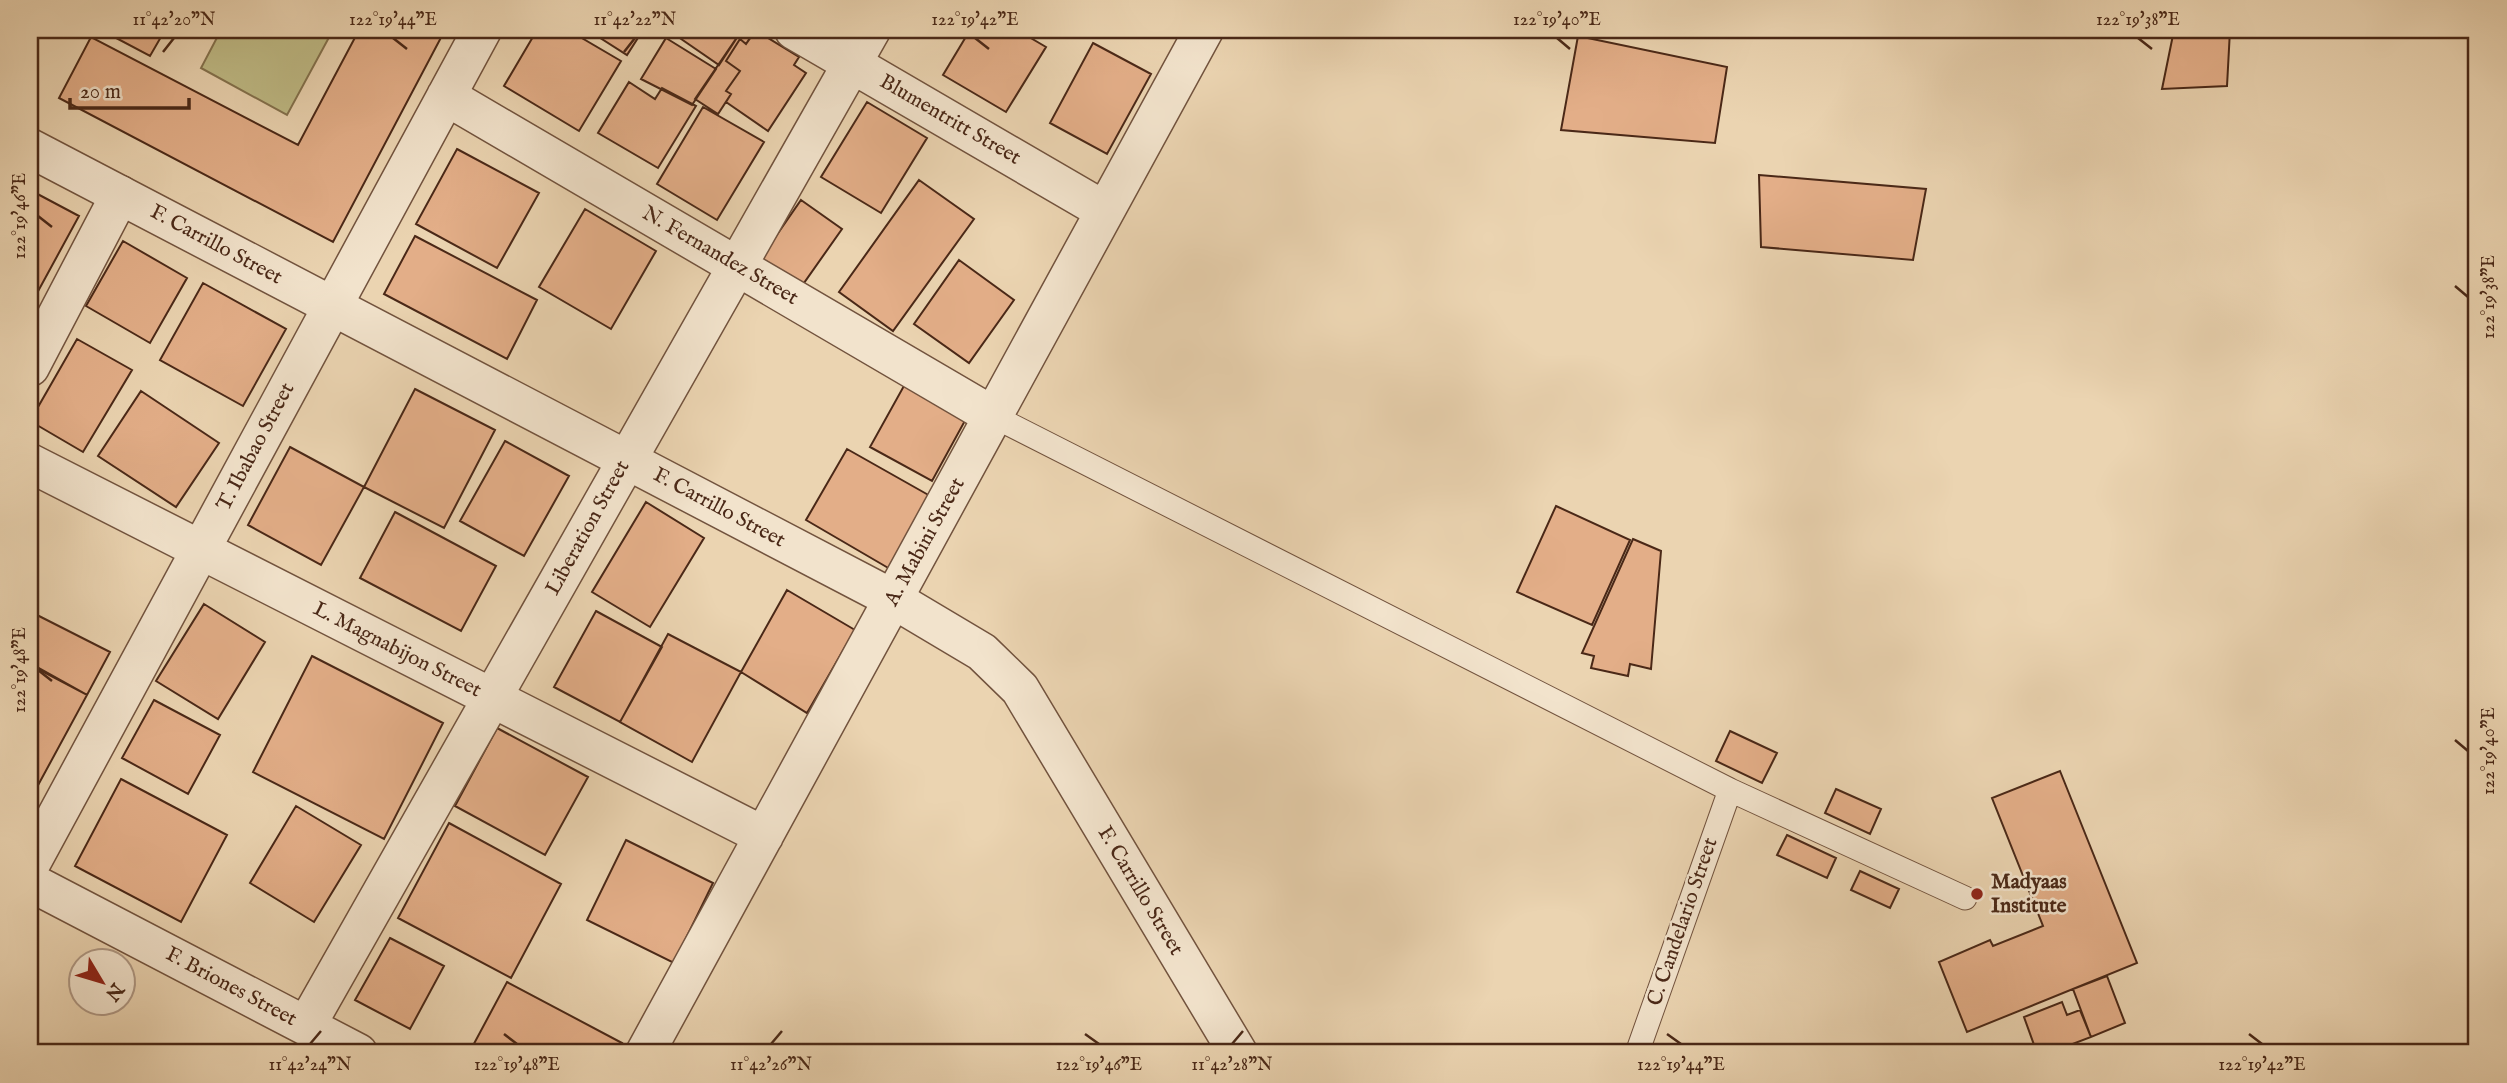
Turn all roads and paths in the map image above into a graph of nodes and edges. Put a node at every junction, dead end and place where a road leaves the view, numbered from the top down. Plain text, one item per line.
1 (482, 30) edge
2 (794, 30) edge
3 (871, 30) edge
4 (1204, 30) edge
5 (852, 63) junction
6 (446, 96) junction
7 (30, 148) edge
8 (120, 195) junction
9 (1105, 211) junction
10 (737, 266) junction
11 (333, 306) junction
12 (30, 367) edge
13 (993, 416) junction
14 (627, 460) junction
15 (30, 463) edge
16 (200, 550) junction
17 (893, 599) junction
18 (492, 698) junction
19 (1730, 790) junction
20 (764, 836) junction
21 (30, 865) edge
22 (30, 882) edge
23 (1965, 898) dead end
24 (306, 1026) junction
25 (358, 1053) edge
26 (645, 1053) edge
27 (1237, 1053) edge
28 (1637, 1053) edge

1 - 6 street, T. Ibabao Street
2 - 5 street, Blumentritt Street
3 - 5 street, Liberation Street
4 - 9 street, A. Mabini Street
5 - 9 street, Blumentritt Street
5 - 10 street, Liberation Street
6 - 10 street, N. Fernandez Street
6 - 11 street, T. Ibabao Street
7 - 8 street, F. Carrillo Street
8 - 11 street, F. Carrillo Street
8 - 12 street
9 - 13 street, A. Mabini Street
10 - 13 street, N. Fernandez Street
10 - 14 street, Liberation Street
11 - 14 street, F. Carrillo Street
11 - 16 street, T. Ibabao Street
13 - 17 street, A. Mabini Street
13 - 19 lane
14 - 17 street, F. Carrillo Street
14 - 18 street, Liberation Street
15 - 16 street, L. Magnabijon Street
16 - 18 street, L. Magnabijon Street
16 - 21 street, T. Ibabao Street
17 - 20 street, A. Mabini Street
17 - 27 street, F. Carrillo Street
18 - 20 street, L. Magnabijon Street
18 - 24 street, Liberation Street
19 - 23 lane
19 - 28 lane, C. Candelario Street
20 - 26 street, A. Mabini Street
22 - 24 street, F. Briones Street
24 - 25 street, F. Briones Street

